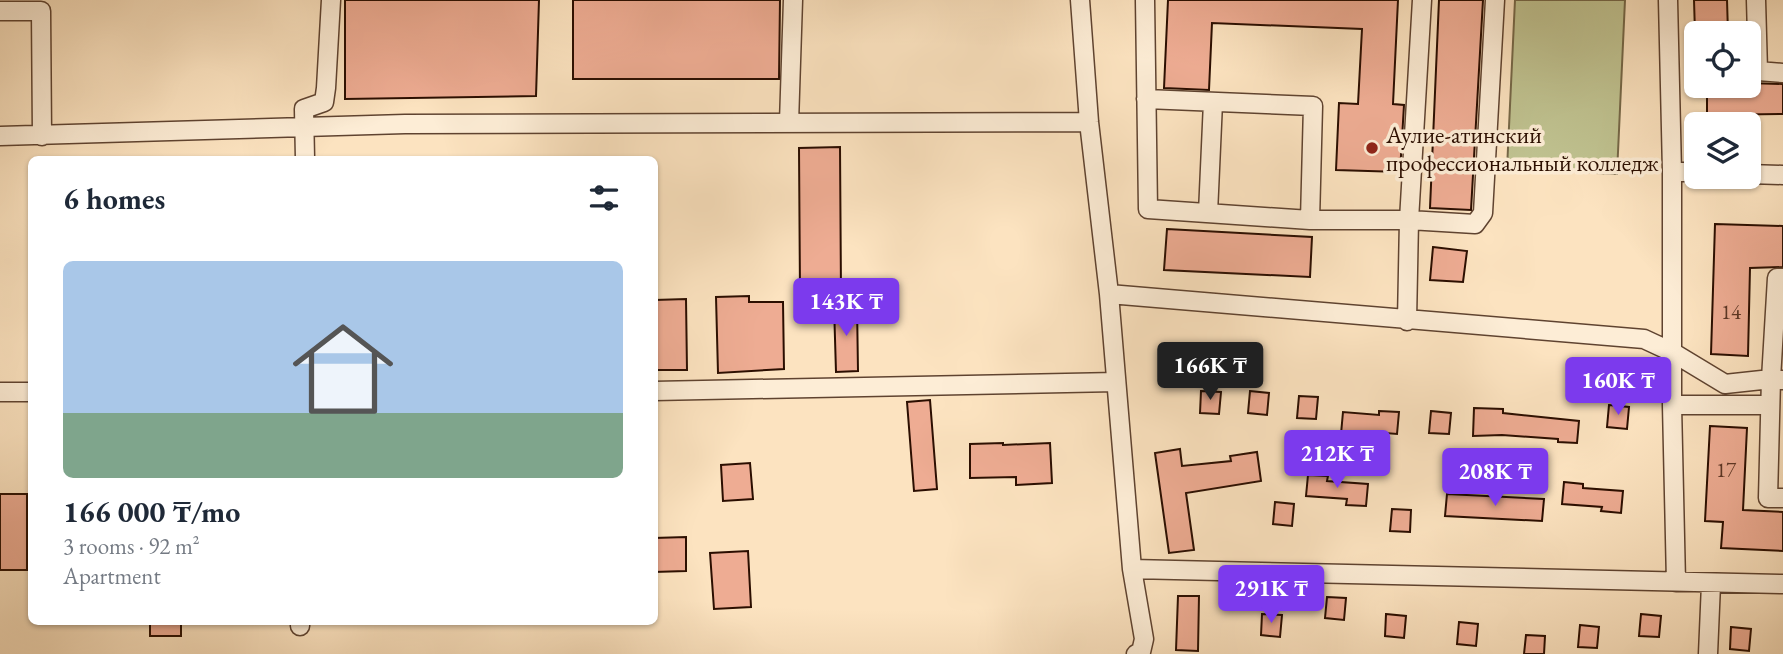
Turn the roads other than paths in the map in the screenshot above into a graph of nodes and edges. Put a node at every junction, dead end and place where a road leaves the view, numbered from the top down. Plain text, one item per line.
1 (331, 0) edge
2 (793, 0) edge
3 (1080, 0) edge
4 (1145, 0) edge
5 (1422, 0) edge
6 (1495, 0) edge
7 (1668, 0) edge
8 (1756, 0) edge
9 (0, 11) edge
10 (1783, 73) edge
11 (1146, 99) junction
12 (1213, 102) junction
13 (1089, 122) junction
14 (789, 123) junction
15 (304, 126) junction
16 (0, 136) edge
17 (42, 136) junction
18 (304, 156) edge
19 (1672, 172) junction
20 (1684, 172) edge
21 (1761, 174) edge
22 (1783, 174) edge
23 (1208, 213) junction
24 (1310, 220) junction
25 (1409, 220) junction
26 (1783, 278) edge
27 (1109, 294) junction
28 (1407, 321) junction
29 (1672, 352) junction
30 (1777, 379) edge
31 (1116, 382) junction
32 (658, 391) edge
33 (0, 392) edge
34 (28, 392) edge
35 (1672, 405) junction
36 (1770, 405) junction
37 (1783, 498) edge
38 (1132, 569) junction
39 (1676, 582) junction
40 (1711, 584) junction
41 (1783, 584) edge
42 (1140, 653) edge
43 (1708, 654) edge

1 - 15 street
2 - 14 street
3 - 13 street
4 - 11 street
5 - 25 street
6 - 25 street
7 - 19 street
8 - 10 street
9 - 17 street
11 - 12 street
11 - 23 street
12 - 23 street
12 - 24 street
13 - 14 street
13 - 27 street
14 - 15 street
15 - 17 street
15 - 18 street
16 - 17 street
19 - 20 street
19 - 29 street
21 - 22 street
23 - 24 street
24 - 25 street
25 - 28 street
26 - 30 street
27 - 28 street
27 - 31 street
28 - 29 street
29 - 30 street
29 - 35 street
30 - 36 street
31 - 32 street
31 - 38 street
33 - 34 street
35 - 36 street
35 - 39 street
36 - 37 street
38 - 39 street
38 - 42 street
39 - 40 street
40 - 41 street
40 - 43 street

